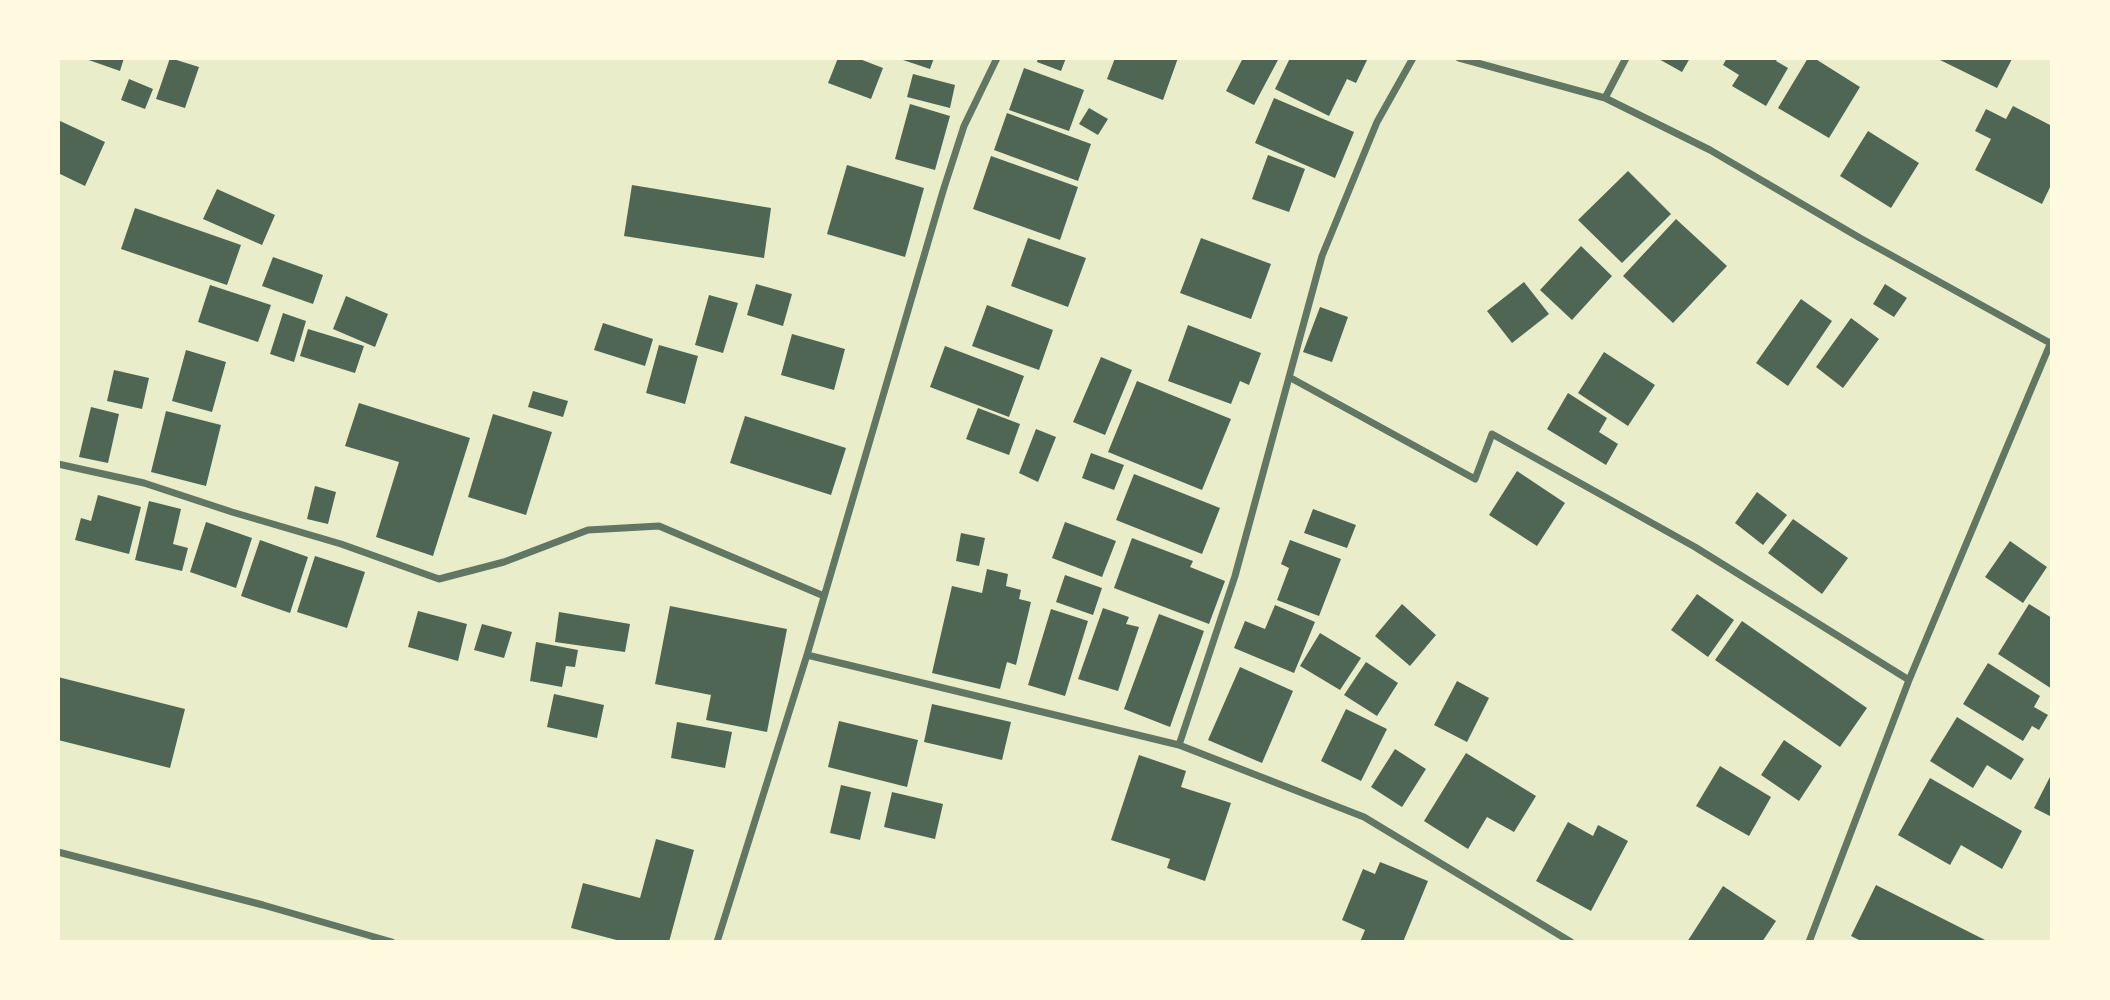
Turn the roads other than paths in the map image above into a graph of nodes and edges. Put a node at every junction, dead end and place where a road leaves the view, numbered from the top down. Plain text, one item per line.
1 (997, 58) edge
2 (1413, 58) edge
3 (1459, 58) edge
4 (1626, 58) edge
5 (1605, 98) junction
6 (2052, 344) edge
7 (1289, 377) junction
8 (58, 464) edge
9 (824, 596) junction
10 (807, 656) junction
11 (1909, 680) junction
12 (1178, 745) junction
13 (58, 852) edge
14 (391, 942) edge
15 (717, 942) edge
16 (1571, 942) edge
17 (1809, 942) edge

1 - 9 street
2 - 7 street
3 - 5 street
4 - 5 street
5 - 6 street
6 - 11 street
7 - 11 street
7 - 12 street
8 - 9 street
9 - 10 street
10 - 12 street
10 - 15 street
11 - 17 street
12 - 16 street
13 - 14 street

